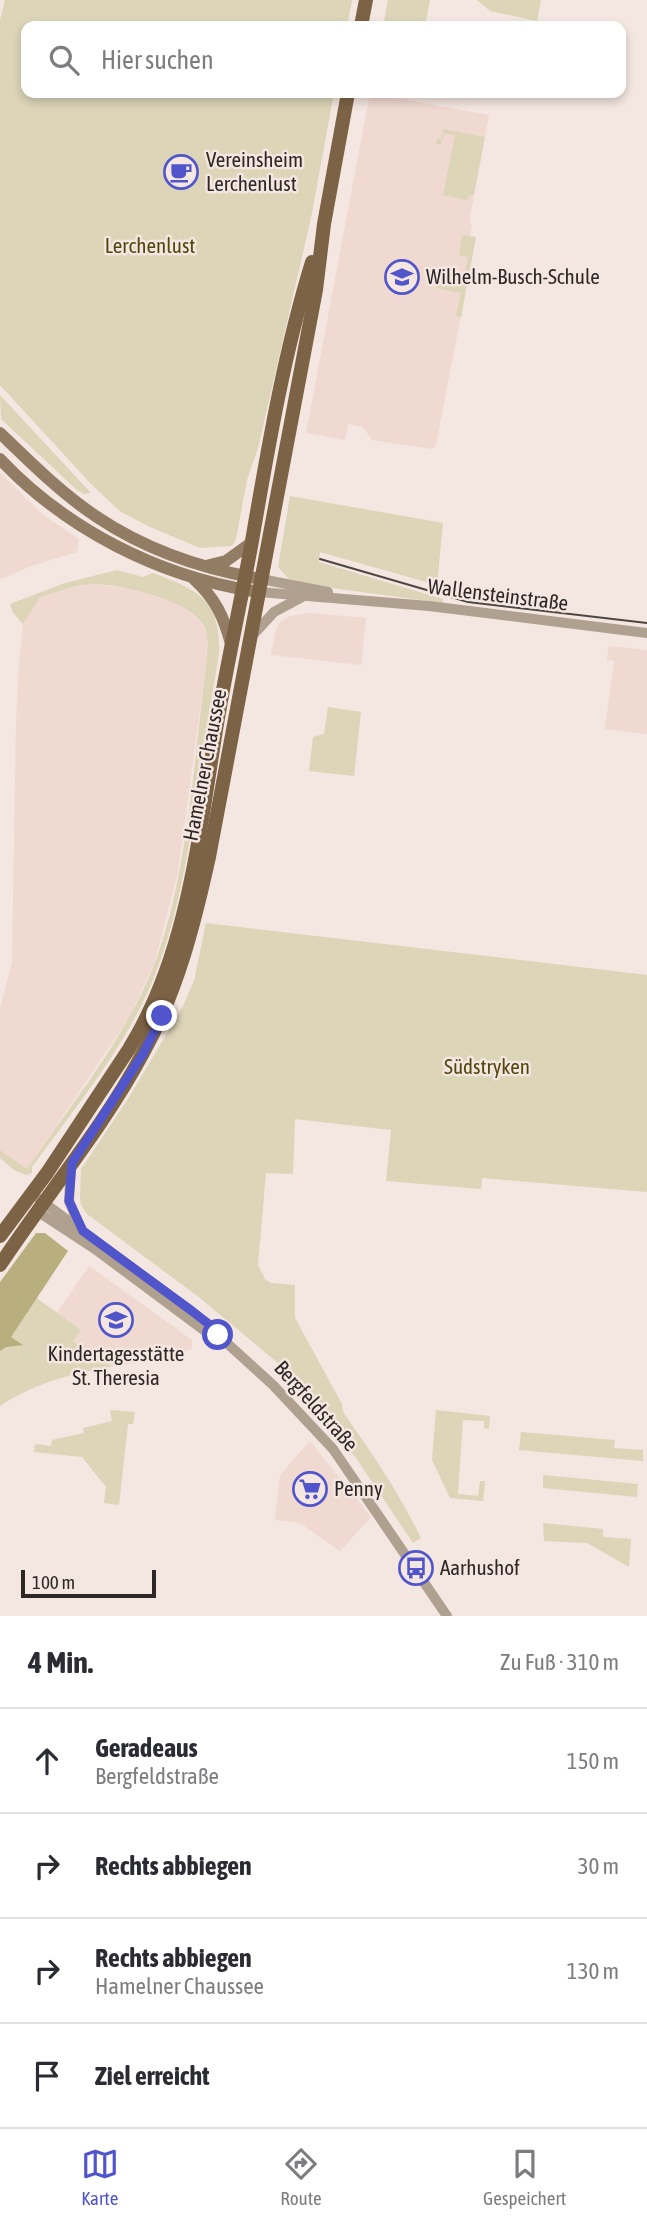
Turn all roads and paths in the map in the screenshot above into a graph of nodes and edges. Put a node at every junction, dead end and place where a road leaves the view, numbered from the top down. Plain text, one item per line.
1 (366, 0) edge
2 (362, 21) edge
3 (347, 98) edge
4 (324, 223) junction
5 (0, 433) edge
6 (0, 458) edge
7 (251, 543) junction
8 (203, 567) junction
9 (191, 576) junction
10 (244, 583) junction
11 (260, 585) junction
12 (305, 596) junction
13 (344, 598) junction
14 (647, 633) edge
15 (250, 639) junction
16 (232, 644) junction
17 (72, 1163) junction
18 (37, 1202) junction
19 (83, 1231) junction
20 (0, 1236) edge
21 (0, 1265) edge
22 (218, 1335) junction
23 (447, 1616) edge

1 - 2 main road
3 - 4 main road, Hamelner Chaussee
4 - 7 main road, Hamelner Chaussee
4 - 11 main road, Hamelner Chaussee
5 - 8 main road
6 - 9 main road
7 - 8 main road
7 - 10 main road, Hamelner Chaussee
8 - 10 main road
9 - 10 main road
9 - 16 main road
10 - 11 main road
10 - 16 main road, Hamelner Chaussee
11 - 12 street, Wallensteinstraße
11 - 13 street, Wallensteinstraße
11 - 15 main road, Hamelner Chaussee
12 - 13 street, Wallensteinstraße
12 - 15 street
13 - 14 street, Wallensteinstraße
15 - 17 main road, Hamelner Chaussee
16 - 18 main road, Hamelner Chaussee
17 - 18 main road, Hamelner Chaussee
17 - 19 street
18 - 19 street, Bergfeldstraße
18 - 20 main road, Hamelner Chaussee
18 - 21 main road, Hamelner Chaussee
18 - 22 street, Bergfeldstraße
19 - 22 street, Bergfeldstraße
22 - 23 street, Bergfeldstraße

